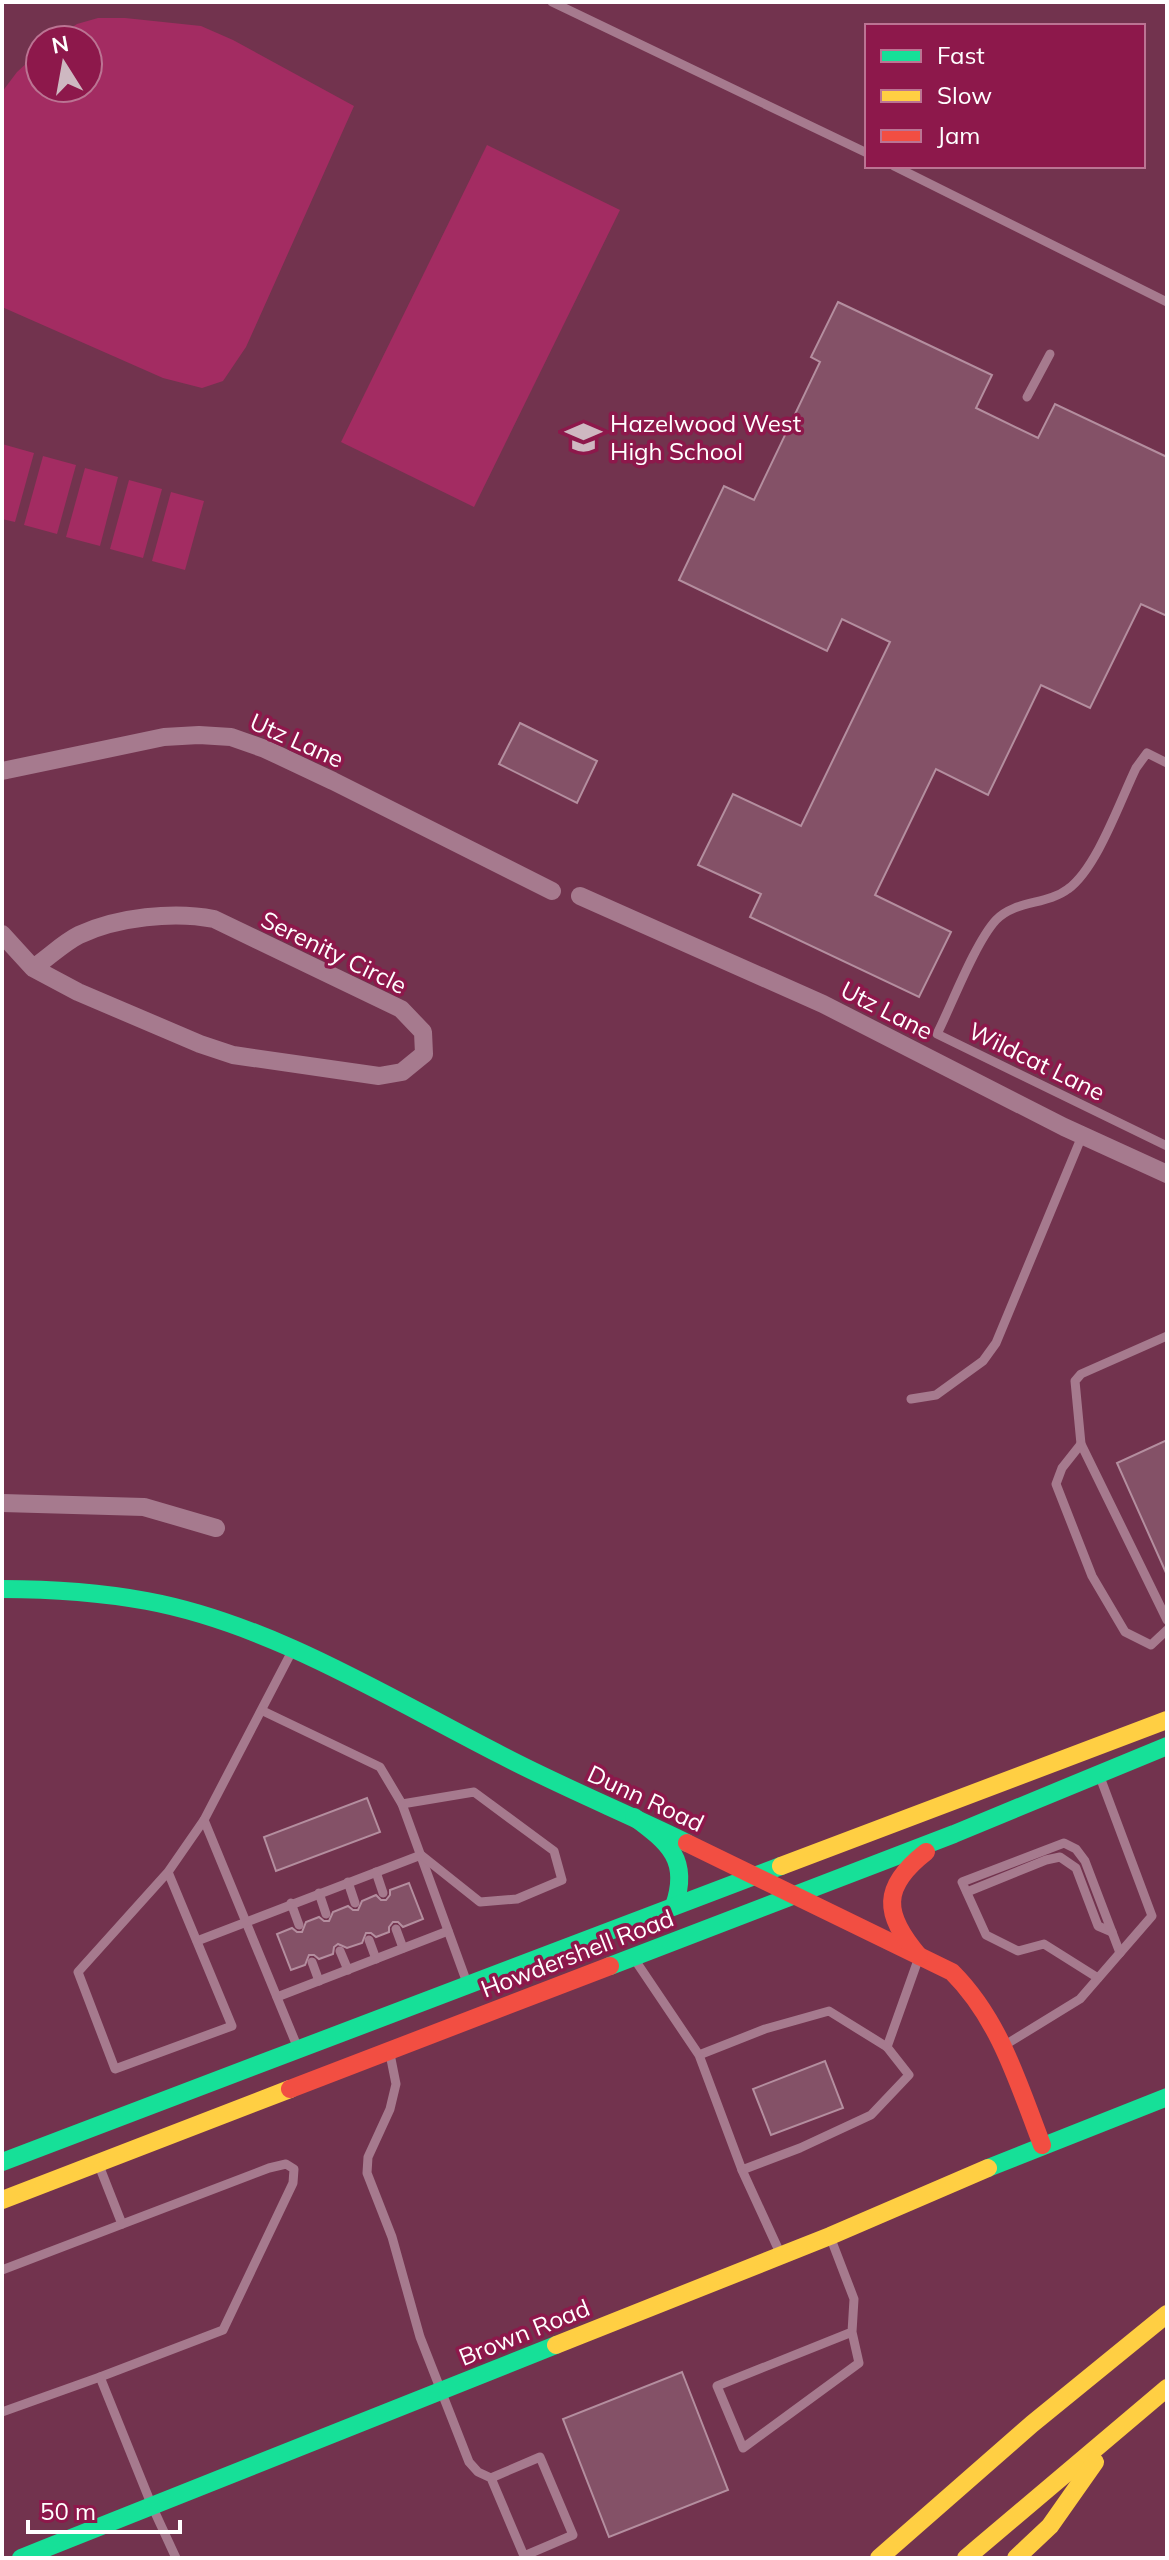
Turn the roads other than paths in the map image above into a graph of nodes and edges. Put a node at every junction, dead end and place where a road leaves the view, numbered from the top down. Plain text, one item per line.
1 (552, 2) edge
2 (865, 152) edge
3 (898, 168) edge
4 (1167, 302) edge
5 (1050, 354) dead end
6 (1027, 397) dead end
7 (1167, 763) edge
8 (2, 771) edge
9 (552, 891) dead end
10 (580, 896) dead end
11 (2, 934) edge
12 (33, 968) junction
13 (1082, 1136) junction
14 (1167, 1146) edge
15 (1167, 1174) edge
16 (1167, 1336) edge
17 (911, 1399) dead end
18 (1081, 1444) junction
19 (2, 1503) edge
20 (216, 1528) dead end
21 (2, 1589) edge
22 (1167, 1620) edge
23 (1167, 1630) edge
24 (293, 1650) junction
25 (263, 1711) junction
26 (1167, 1720) edge
27 (1167, 1746) edge
28 (1099, 1774) junction
29 (402, 1804) junction
30 (634, 1817) junction
31 (204, 1820) junction
32 (954, 1834) junction
33 (421, 1855) junction
34 (168, 1872) junction
35 (376, 1872) junction
36 (754, 1876) junction
37 (348, 1882) junction
38 (319, 1893) junction
39 (383, 1893) dead end
40 (795, 1895) junction
41 (291, 1903) junction
42 (355, 1903) dead end
43 (674, 1906) junction
44 (326, 1914) dead end
45 (246, 1920) junction
46 (299, 1925) dead end
47 (396, 1929) dead end
48 (448, 1931) junction
49 (369, 1940) dead end
50 (197, 1941) junction
51 (403, 1948) junction
52 (340, 1951) dead end
53 (1120, 1953) junction
54 (919, 1956) junction
55 (633, 1958) junction
56 (376, 1959) junction
57 (312, 1962) dead end
58 (348, 1970) junction
59 (1098, 1978) junction
60 (319, 1981) junction
61 (467, 1985) junction
62 (277, 1997) junction
63 (887, 2047) junction
64 (1002, 2047) junction
65 (298, 2049) junction
66 (390, 2051) junction
67 (699, 2055) junction
68 (1167, 2097) edge
69 (1042, 2145) junction
70 (2, 2162) edge
71 (98, 2163) junction
72 (742, 2170) junction
73 (2, 2200) edge
74 (122, 2224) junction
75 (830, 2236) junction
76 (781, 2255) junction
77 (2, 2270) edge
78 (1167, 2314) edge
79 (852, 2332) junction
80 (100, 2377) junction
81 (1167, 2388) edge
82 (441, 2391) junction
83 (2, 2412) edge
84 (1123, 2423) junction
85 (491, 2478) junction
86 (152, 2506) junction
87 (21, 2558) edge
88 (176, 2558) edge
89 (879, 2558) edge
90 (966, 2558) edge
91 (1016, 2558) edge

1 - 2 lane
3 - 4 lane
5 - 6 lane
7 - 14 lane, Wildcat Lane
8 - 9 street, Utz Lane
10 - 13 street, Utz Lane
11 - 12 street, Serenity Circle
12 - 12 street, Serenity Circle
13 - 15 street, Utz Lane
13 - 17 lane
16 - 18 lane
18 - 22 lane
18 - 23 lane
19 - 20 street
21 - 24 main road, Dunn Road
24 - 25 lane
24 - 30 main road, Dunn Road
25 - 29 lane
25 - 31 lane
26 - 36 main road, Howdershell Road
27 - 28 main road, Howdershell Road
28 - 32 main road, Howdershell Road
28 - 53 lane
29 - 33 lane
29 - 33 lane
30 - 36 main road, Dunn Road
30 - 43 main road
31 - 34 lane
31 - 45 lane
32 - 40 main road, Howdershell Road
32 - 54 main road
33 - 35 lane
33 - 48 lane
34 - 50 lane
34 - 50 lane
35 - 37 lane
35 - 39 lane
36 - 40 main road, Dunn Road
36 - 43 main road, Howdershell Road
37 - 38 lane
37 - 42 lane
38 - 41 lane
38 - 44 lane
40 - 54 main road, Dunn Road
40 - 55 main road, Howdershell Road
41 - 45 lane
41 - 46 lane
43 - 61 main road, Howdershell Road
45 - 50 lane
45 - 62 lane
47 - 51 lane
48 - 51 lane
48 - 61 lane
49 - 56 lane
51 - 56 lane
52 - 58 lane
53 - 59 lane
53 - 59 lane
54 - 63 lane
54 - 64 main road, Dunn Road
55 - 66 main road, Howdershell Road
55 - 67 lane
56 - 58 lane
57 - 60 lane
58 - 60 lane
59 - 64 lane
60 - 62 lane
61 - 65 main road, Howdershell Road
62 - 65 lane
63 - 67 lane
63 - 72 lane
64 - 69 main road, Dunn Road
65 - 70 main road, Howdershell Road
66 - 71 main road, Howdershell Road
66 - 82 lane
67 - 72 lane
68 - 69 main road
69 - 75 main road, Brown Road
71 - 73 main road, Howdershell Road
71 - 74 lane
72 - 76 lane
74 - 77 lane
74 - 80 lane
75 - 76 main road, Brown Road
75 - 79 lane
76 - 82 main road, Brown Road
78 - 89 main road
79 - 79 lane
80 - 83 lane
80 - 86 lane
81 - 84 main road
82 - 85 lane
82 - 86 main road, Brown Road
84 - 90 main road
84 - 91 main road
85 - 85 lane
86 - 87 main road, Brown Road
86 - 88 lane

